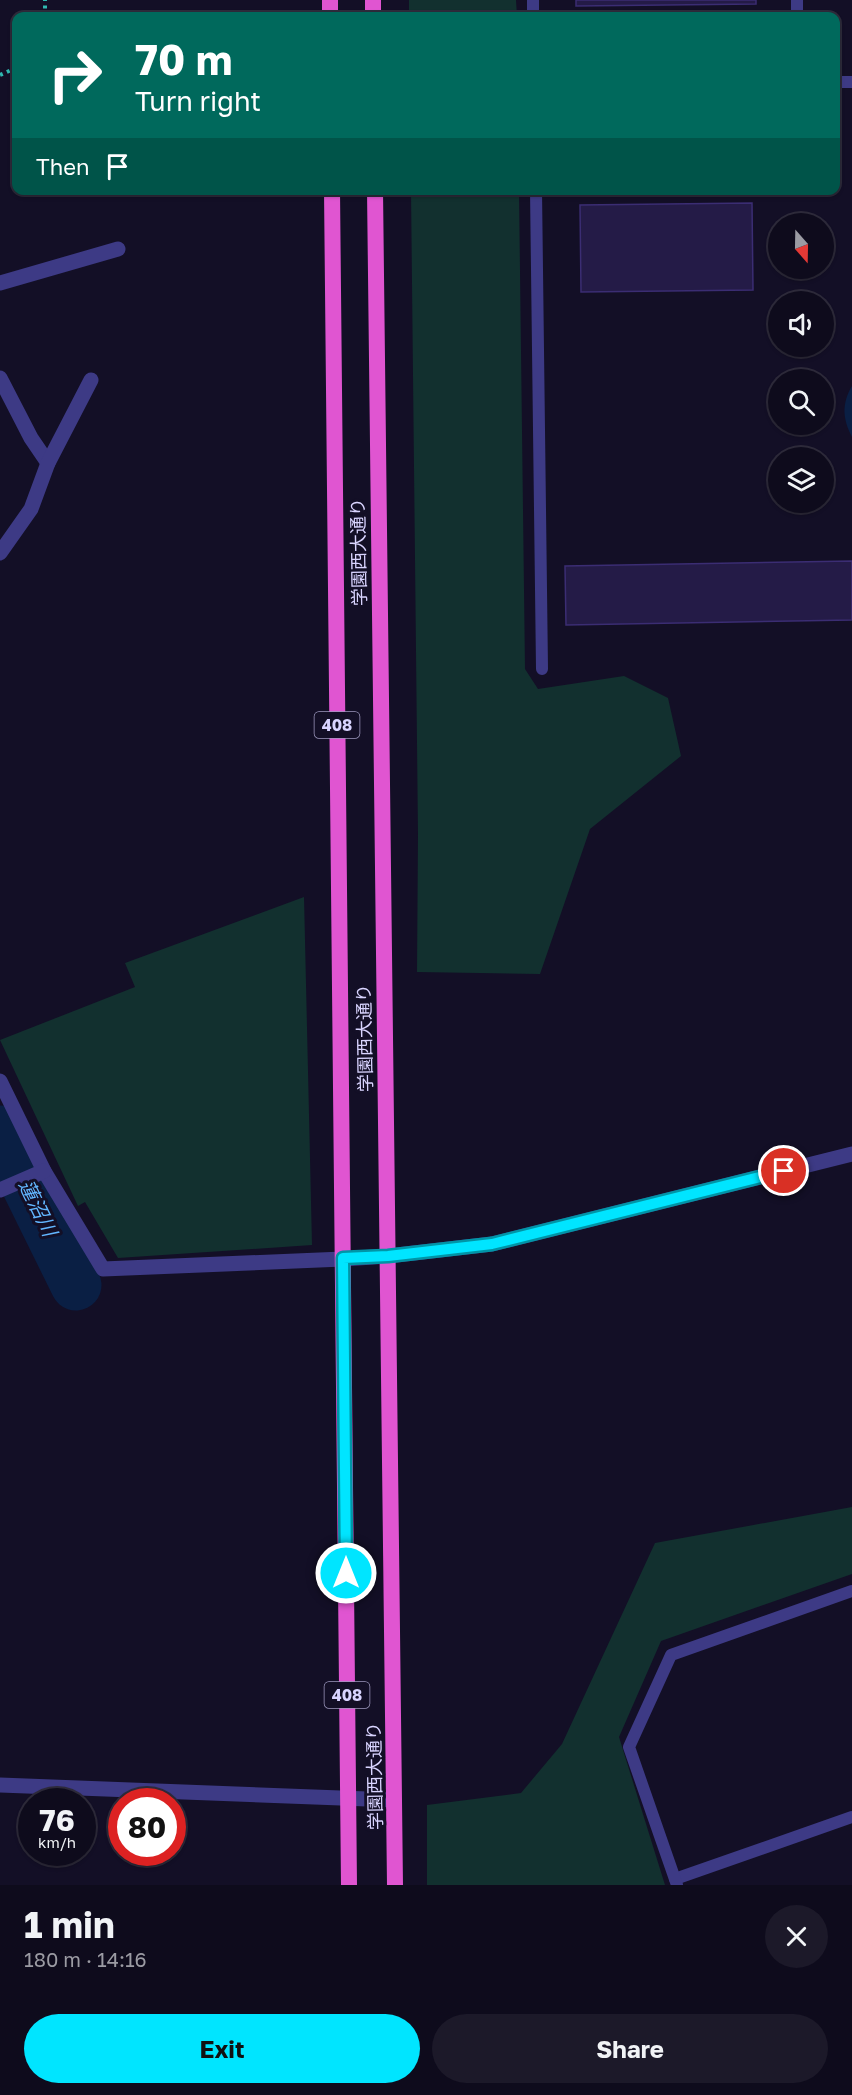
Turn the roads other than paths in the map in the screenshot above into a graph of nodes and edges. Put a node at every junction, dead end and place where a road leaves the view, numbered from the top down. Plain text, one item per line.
1 (332, 195) edge
2 (375, 195) edge
3 (536, 195) edge
4 (118, 249) dead end
5 (0, 283) edge
6 (0, 378) edge
7 (91, 380) dead end
8 (48, 463) junction
9 (0, 553) edge
10 (542, 669) dead end
11 (0, 1081) edge
12 (852, 1154) edge
13 (40, 1172) junction
14 (1, 1190) edge
15 (388, 1256) junction
16 (343, 1258) junction
17 (852, 1591) edge
18 (0, 1785) edge
19 (348, 1797) junction
20 (394, 1800) junction
21 (852, 1817) edge
22 (676, 1882) edge
23 (349, 1885) edge
24 (395, 1885) edge

1 - 16 highway, 学園西大通り / 408
2 - 15 highway, 学園西大通り / 408
3 - 10 lane
4 - 5 street
6 - 8 street
7 - 8 street
8 - 9 street
11 - 13 street
12 - 15 street
13 - 14 street
13 - 16 street
15 - 16 street
15 - 20 highway, 学園西大通り / 408
16 - 19 highway, 学園西大通り / 408
17 - 22 lane
18 - 19 street
19 - 20 street
19 - 23 highway, 学園西大通り / 408
20 - 24 highway, 学園西大通り / 408
21 - 22 lane

